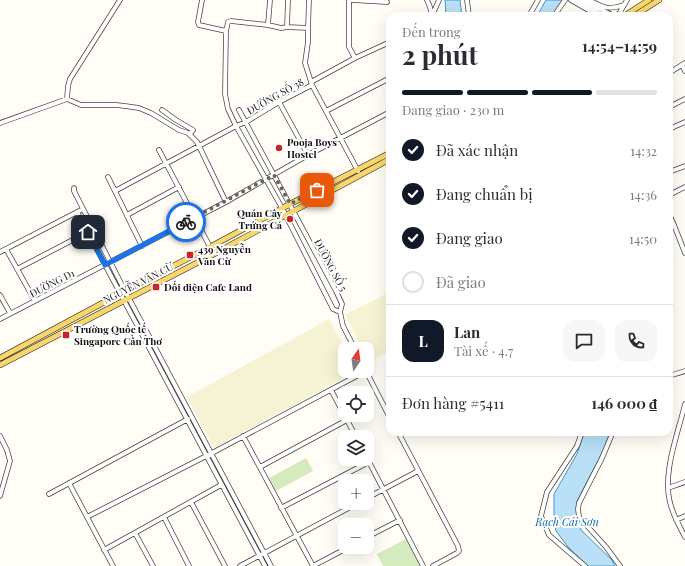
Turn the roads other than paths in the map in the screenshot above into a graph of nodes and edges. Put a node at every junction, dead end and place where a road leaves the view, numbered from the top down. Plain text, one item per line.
1 (120, 0) edge
2 (202, 0) edge
3 (270, 0) edge
4 (288, 0) edge
5 (309, 0) edge
6 (349, 0) edge
7 (352, 0) edge
8 (427, 0) edge
9 (439, 0) edge
10 (467, 0) edge
11 (538, 0) edge
12 (565, 0) edge
13 (571, 0) edge
14 (576, 0) edge
15 (582, 0) edge
16 (589, 0) edge
17 (627, 0) edge
18 (659, 0) edge
19 (646, 1) edge
20 (387, 2) dead end
21 (624, 5) junction
22 (592, 7) junction
23 (431, 12) edge
24 (434, 12) edge
25 (468, 12) edge
26 (531, 12) edge
27 (557, 12) edge
28 (592, 12) edge
29 (599, 12) edge
30 (607, 12) edge
31 (621, 12) edge
32 (626, 12) edge
33 (640, 12) edge
34 (268, 25) junction
35 (287, 27) junction
36 (308, 28) junction
37 (226, 31) junction
38 (386, 44) edge
39 (355, 58) junction
40 (683, 64) edge
41 (673, 70) edge
42 (685, 71) edge
43 (386, 80) edge
44 (311, 83) junction
45 (67, 99) junction
46 (685, 99) edge
47 (279, 102) junction
48 (673, 105) edge
49 (162, 110) dead end
50 (239, 110) dead end
51 (326, 111) junction
52 (386, 114) edge
53 (246, 122) junction
54 (685, 122) edge
55 (0, 123) edge
56 (236, 126) junction
57 (673, 127) edge
58 (190, 134) junction
59 (341, 138) junction
60 (199, 146) junction
61 (159, 150) dead end
62 (308, 155) junction
63 (386, 155) edge
64 (386, 161) edge
65 (166, 163) junction
66 (685, 166) edge
67 (357, 170) junction
68 (673, 170) edge
69 (274, 175) junction
70 (360, 175) junction
71 (108, 177) dead end
72 (266, 180) junction
73 (179, 187) junction
74 (685, 187) edge
75 (74, 188) dead end
76 (115, 191) junction
77 (673, 193) edge
78 (226, 202) junction
79 (290, 204) junction
80 (282, 208) junction
81 (83, 209) junction
82 (293, 211) junction
83 (77, 212) junction
84 (127, 215) junction
85 (285, 216) junction
86 (195, 218) junction
87 (673, 223) edge
88 (88, 232) junction
89 (142, 246) junction
90 (210, 247) junction
91 (6, 249) junction
92 (0, 252) edge
93 (685, 252) edge
94 (214, 254) junction
95 (110, 262) junction
96 (105, 265) junction
97 (17, 269) junction
98 (123, 292) junction
99 (0, 295) edge
100 (127, 300) junction
101 (35, 301) junction
102 (340, 312) junction
103 (10, 313) junction
104 (0, 319) edge
105 (351, 342) edge
106 (1, 356) edge
107 (6, 362) junction
108 (0, 366) edge
109 (685, 372) edge
110 (673, 375) edge
111 (353, 378) edge
112 (370, 378) edge
113 (331, 390) junction
114 (338, 403) edge
115 (685, 404) edge
116 (386, 410) edge
117 (192, 417) junction
118 (187, 419) junction
119 (343, 422) edge
120 (0, 436) edge
121 (243, 436) junction
122 (400, 436) edge
123 (581, 436) edge
124 (611, 436) edge
125 (212, 453) junction
126 (206, 456) junction
127 (357, 466) edge
128 (371, 466) edge
129 (260, 467) junction
130 (418, 471) junction
131 (685, 482) edge
132 (69, 483) junction
133 (221, 485) junction
134 (668, 488) junction
135 (384, 490) junction
136 (0, 494) edge
137 (49, 494) dead end
138 (374, 495) edge
139 (191, 502) junction
140 (281, 508) junction
141 (345, 510) edge
142 (685, 516) edge
143 (87, 517) junction
144 (164, 517) junction
145 (400, 520) junction
146 (676, 520) junction
147 (135, 533) junction
148 (374, 533) edge
149 (297, 536) junction
150 (685, 537) edge
151 (104, 550) junction
152 (338, 553) edge
153 (261, 554) junction
154 (113, 566) edge
155 (153, 566) edge
156 (189, 566) edge
157 (225, 566) edge
158 (240, 566) edge
159 (264, 566) edge
160 (271, 566) edge
161 (313, 566) edge
162 (423, 566) edge
163 (432, 566) edge
164 (586, 566) edge
165 (620, 566) edge

1 - 45 street
2 - 37 street
3 - 34 street
4 - 35 street
5 - 36 street
6 - 39 street
7 - 20 street
8 - 23 street
9 - 24 street
10 - 25 street
11 - 26 street
12 - 27 street
13 - 28 street
14 - 22 street
15 - 22 street
16 - 21 street
17 - 21 street
18 - 33 main road
19 - 32 main road
21 - 31 street
22 - 29 street
22 - 30 street
34 - 35 street
34 - 37 street
35 - 36 street
36 - 44 street
37 - 56 street, ĐƯỜNG SỐ 5
38 - 39 street, ĐƯỜNG SỐ 38
39 - 44 street, ĐƯỜNG SỐ 38
40 - 41 street
40 - 42 street
43 - 51 street
44 - 47 street, ĐƯỜNG SỐ 38
44 - 51 street
45 - 55 street
45 - 58 street
46 - 48 street
47 - 53 street, ĐƯỜNG SỐ 38
47 - 62 street
49 - 58 street
50 - 53 street, ĐƯỜNG SỐ 5
51 - 59 street
52 - 59 street, ĐƯỜNG D1
53 - 56 street, ĐƯỜNG SỐ 38
53 - 69 street, ĐƯỜNG SỐ 5
54 - 57 street
56 - 60 street, ĐƯỜNG SỐ 38
56 - 72 street, ĐƯỜNG SỐ 5
58 - 60 street
59 - 62 street, ĐƯỜNG D1
59 - 67 street
60 - 65 street, ĐƯỜNG SỐ 38
60 - 78 street
61 - 65 street
62 - 69 street, ĐƯỜNG D1
63 - 67 main road, NGUYỄN VĂN CỪ
64 - 70 main road, NGUYỄN VĂN CỪ
65 - 73 street
65 - 76 street, ĐƯỜNG SỐ 38
66 - 68 street
67 - 70 street
67 - 79 main road, NGUYỄN VĂN CỪ
69 - 72 street, ĐƯỜNG D1
69 - 79 street, ĐƯỜNG SỐ 5
70 - 82 main road, NGUYỄN VĂN CỪ
71 - 76 street
72 - 78 street, ĐƯỜNG D1
72 - 80 street, ĐƯỜNG SỐ 5
73 - 84 street
73 - 86 street
74 - 77 street
75 - 81 street
76 - 84 street
78 - 86 street, ĐƯỜNG D1
79 - 80 main road, NGUYỄN VĂN CỪ
79 - 82 street, ĐƯỜNG SỐ 5
80 - 85 street, ĐƯỜNG SỐ 5
80 - 90 main road, NGUYỄN VĂN CỪ
81 - 83 street
81 - 95 street
82 - 85 main road, NGUYỄN VĂN CỪ
82 - 102 street, ĐƯỜNG SỐ 5
83 - 88 street
83 - 91 street
84 - 89 street
85 - 94 main road, NGUYỄN VĂN CỪ
85 - 102 street, ĐƯỜNG SỐ 5
86 - 89 street, ĐƯỜNG D1
86 - 90 street
87 - 93 street
88 - 96 street
88 - 97 street
89 - 95 street, ĐƯỜNG D1
90 - 94 main road
90 - 98 main road, NGUYỄN VĂN CỪ
91 - 92 street
91 - 97 street
94 - 100 main road, NGUYỄN VĂN CỪ
95 - 96 street, ĐƯỜNG D1
95 - 98 street
96 - 98 street
96 - 101 street, ĐƯỜNG D1
97 - 101 street
98 - 100 street
98 - 106 main road, NGUYỄN VĂN CỪ
99 - 103 street
100 - 107 main road, NGUYỄN VĂN CỪ
100 - 117 street
100 - 118 street
101 - 103 street, ĐƯỜNG D1
102 - 105 street
103 - 104 street, ĐƯỜNG D1
106 - 107 main road
107 - 108 main road, NGUYỄN VĂN CỪ
109 - 110 street
111 - 113 street
112 - 116 street
113 - 114 street
113 - 121 street
115 - 134 street
117 - 118 street
117 - 125 street
118 - 126 street
118 - 132 street
119 - 129 street
120 - 136 street
121 - 125 street
121 - 129 street
122 - 130 street
123 - 164 street
124 - 165 street
125 - 126 street
125 - 153 street
126 - 133 street
126 - 143 street
127 - 140 street
128 - 135 street
129 - 140 street
130 - 135 street
130 - 163 street
131 - 134 street
132 - 137 street
132 - 143 street
133 - 139 street
133 - 153 street
134 - 146 street
135 - 138 street
135 - 145 street
139 - 144 street
139 - 157 street
140 - 149 street
141 - 149 street
142 - 146 street
143 - 151 street
144 - 147 street
144 - 156 street
145 - 148 street
145 - 162 street
146 - 150 street
147 - 151 street
147 - 155 street
149 - 153 street
149 - 161 street
151 - 154 street
152 - 161 street
153 - 158 street
153 - 159 street
153 - 160 street

